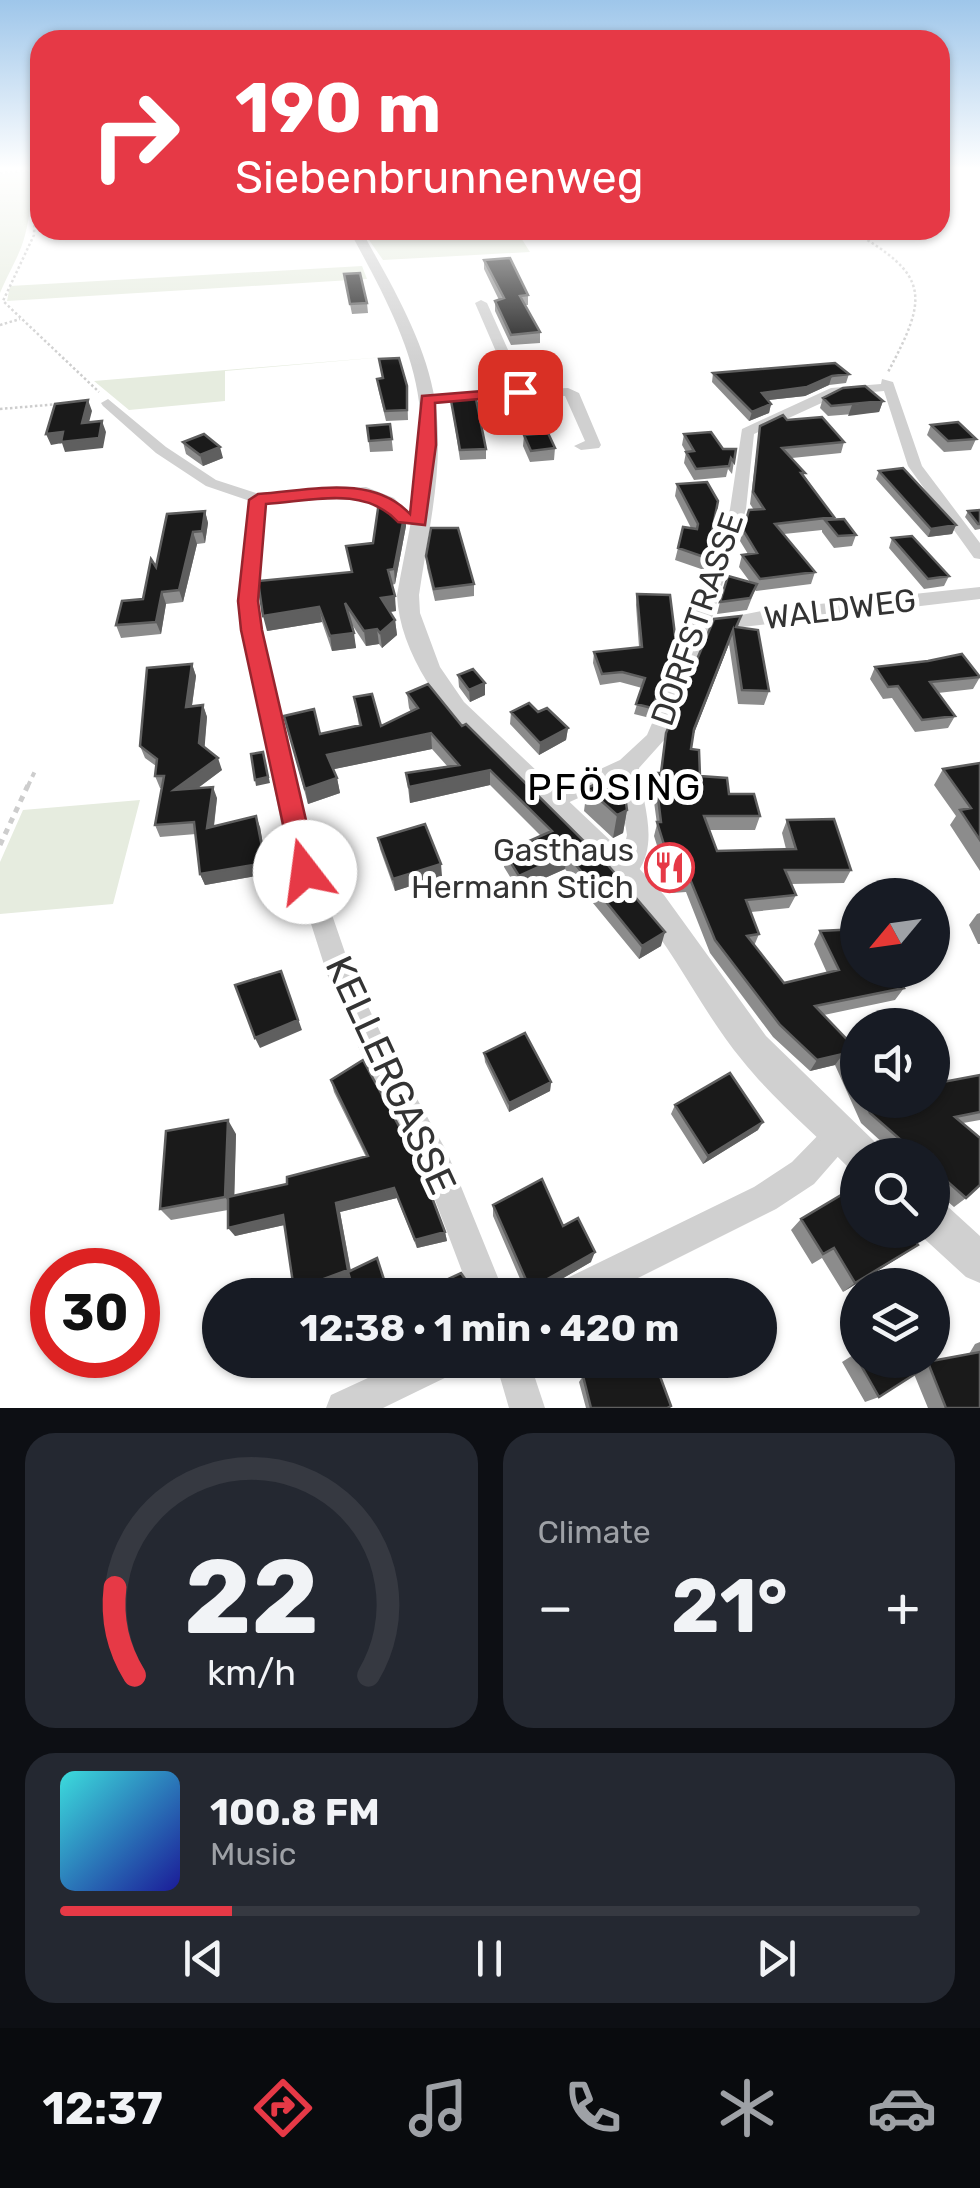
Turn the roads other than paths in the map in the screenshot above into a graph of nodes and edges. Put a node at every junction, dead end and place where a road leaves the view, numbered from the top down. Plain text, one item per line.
1 (360, 240) edge
2 (482, 304) dead end
3 (520, 392) junction
4 (427, 400) junction
5 (108, 403) road end
6 (581, 446) dead end
7 (258, 500) junction
8 (418, 521) junction
9 (980, 554) edge
10 (980, 593) edge
11 (701, 626) junction
12 (628, 766) junction
13 (552, 802) junction
14 (624, 872) junction
15 (844, 1138) edge
16 (840, 1152) edge
17 (950, 1235) edge
18 (980, 1262) edge
19 (481, 1278) edge
20 (603, 1278) edge
21 (407, 1378) edge
22 (518, 1378) edge
23 (344, 1408) edge
24 (528, 1408) edge

1 - 4 street
2 - 3 street
3 - 4 street
3 - 6 street
4 - 8 street
5 - 7 street
7 - 8 street
7 - 19 street, KELLERGASSE
8 - 13 street
9 - 11 street, DORFSTRASSE
10 - 11 street, WALDWEG
11 - 12 street, DORFSTRASSE
12 - 13 street, DORFSTRASSE
12 - 14 street
13 - 14 street
14 - 15 street
16 - 20 street
17 - 18 street
21 - 23 street
22 - 24 street

